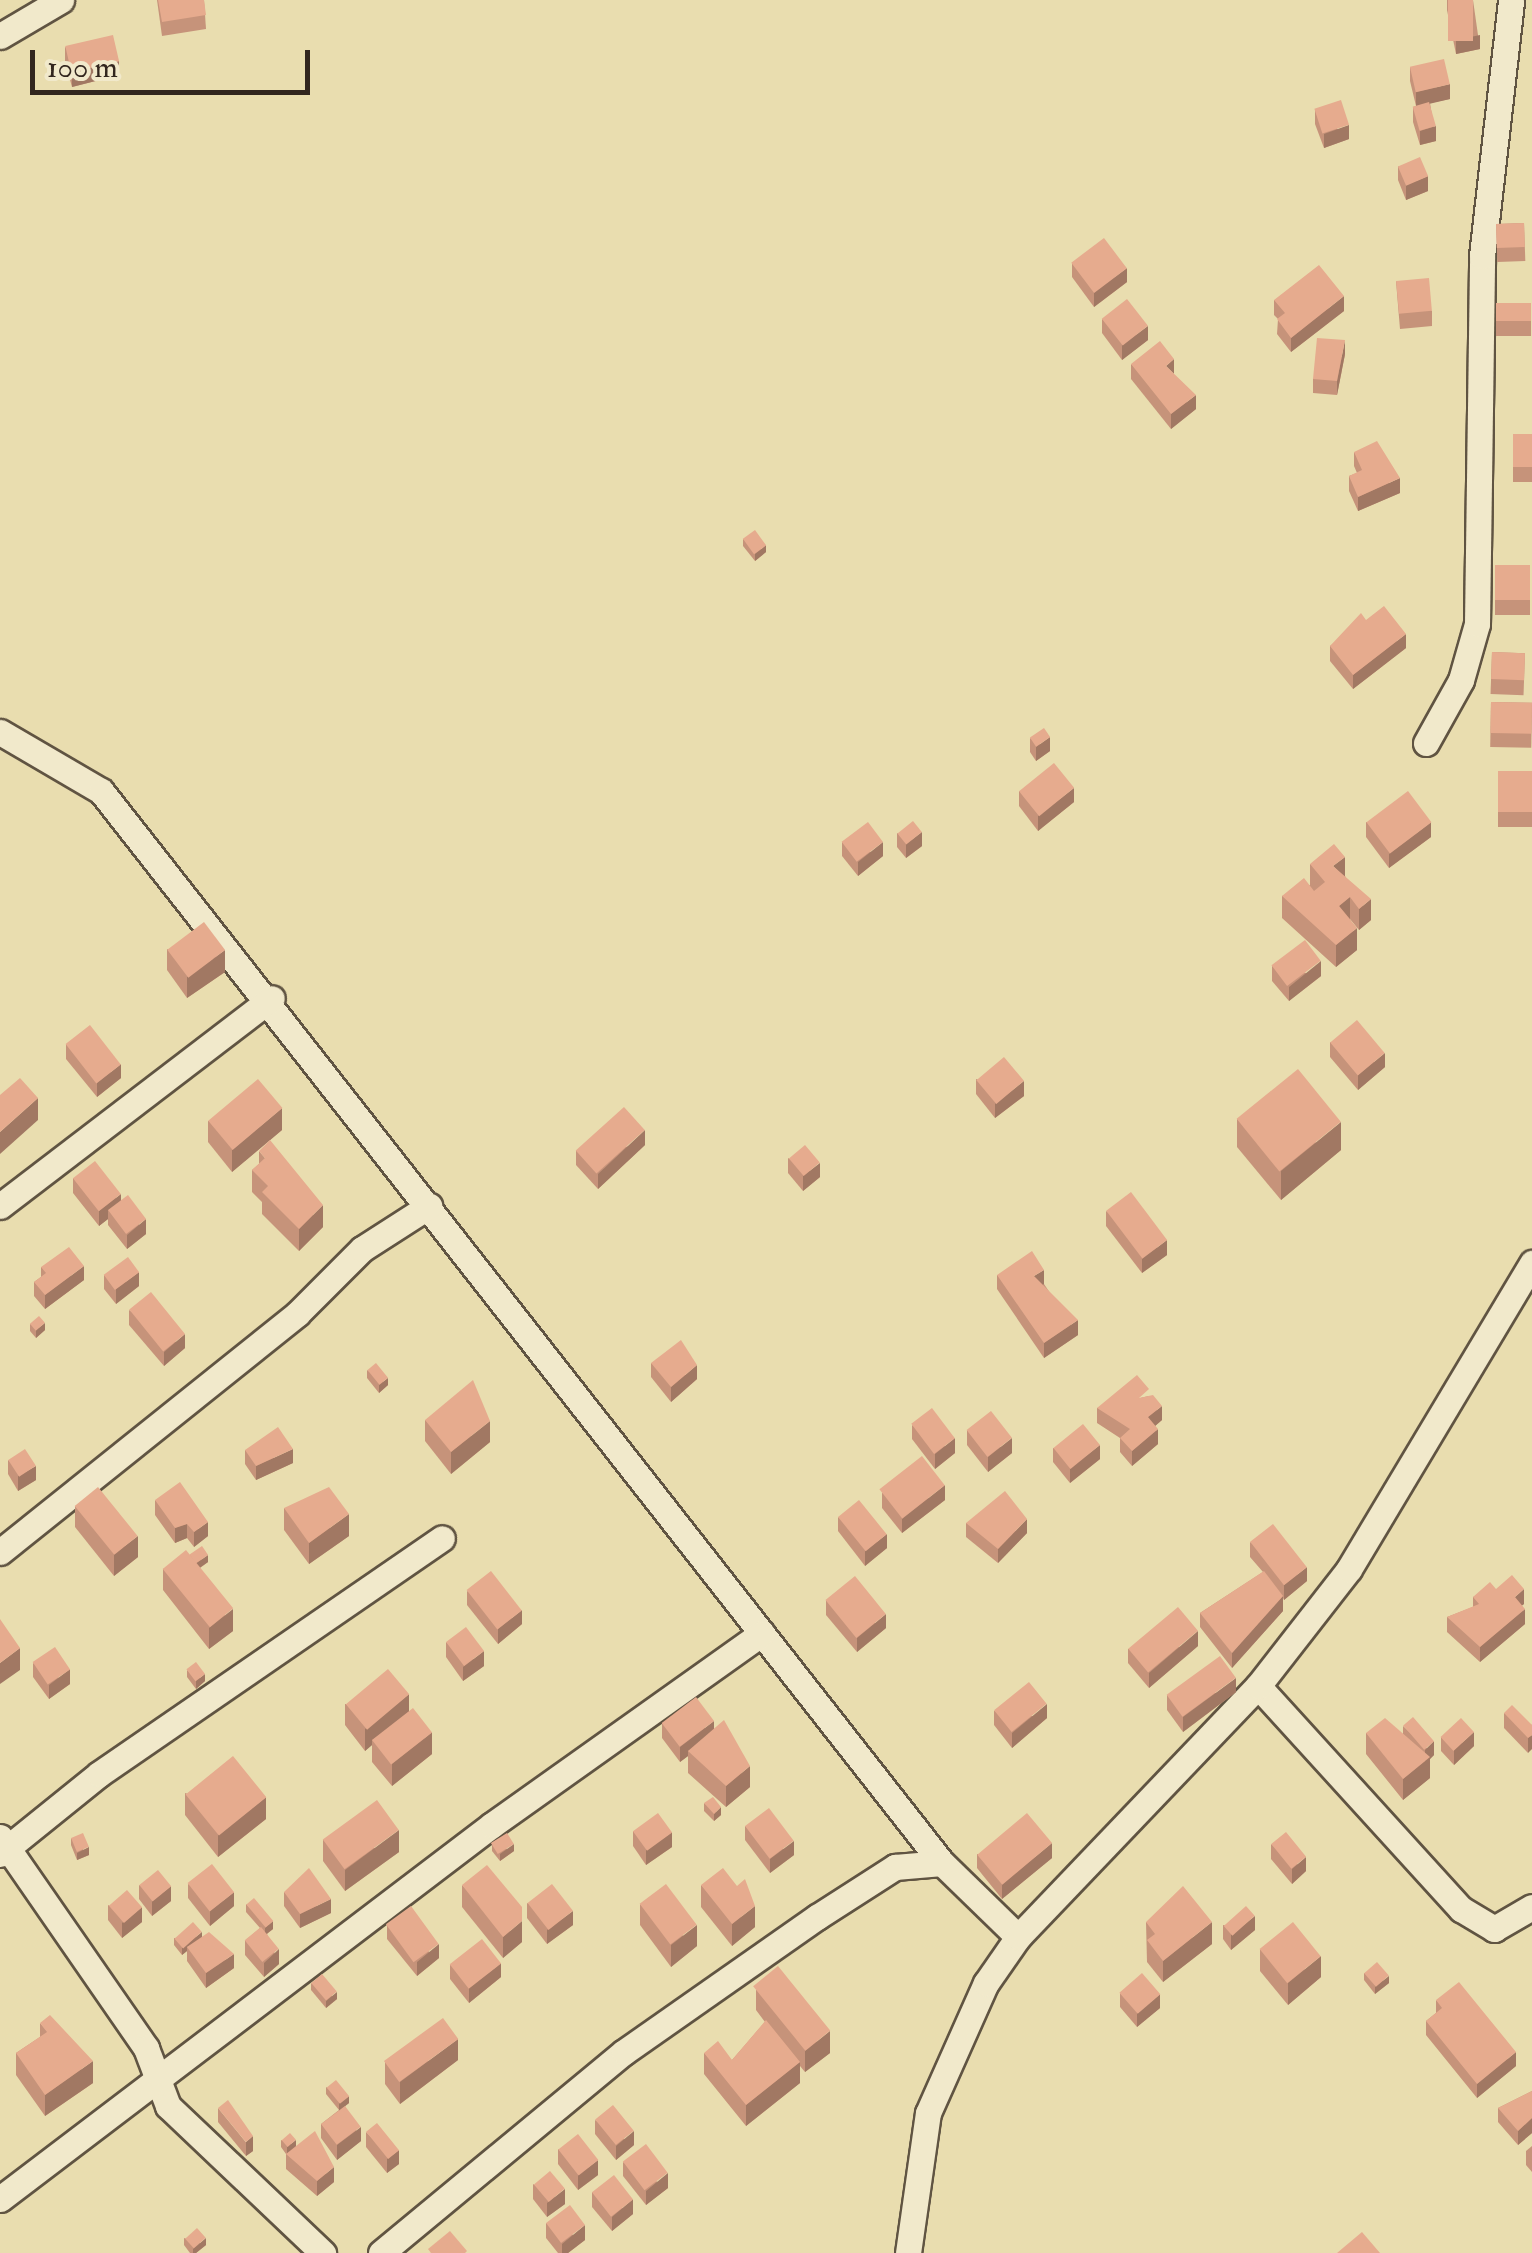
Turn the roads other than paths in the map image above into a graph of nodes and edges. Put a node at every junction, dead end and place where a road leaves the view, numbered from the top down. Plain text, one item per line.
1 (1511, 0) edge
2 (51, 2) edge
3 (0, 36) edge
4 (0, 732) edge
5 (1426, 743) dead end
6 (272, 998) junction
7 (0, 1206) edge
8 (429, 1206) junction
9 (1532, 1263) edge
10 (442, 1538) dead end
11 (0, 1552) edge
12 (762, 1633) junction
13 (1258, 1686) junction
14 (2, 1846) edge
15 (942, 1864) junction
16 (1532, 1907) edge
17 (1018, 1937) junction
18 (159, 2076) junction
19 (0, 2198) edge
20 (323, 2253) edge
21 (381, 2253) edge
22 (908, 2253) edge

1 - 5 street
2 - 3 street
4 - 6 street
6 - 7 street
6 - 8 street
8 - 11 street
8 - 12 street
9 - 13 street
10 - 14 street
12 - 15 street
12 - 18 street
13 - 16 street
13 - 17 street
14 - 18 street
15 - 17 street
15 - 21 street
17 - 22 street
18 - 19 street
18 - 20 street

